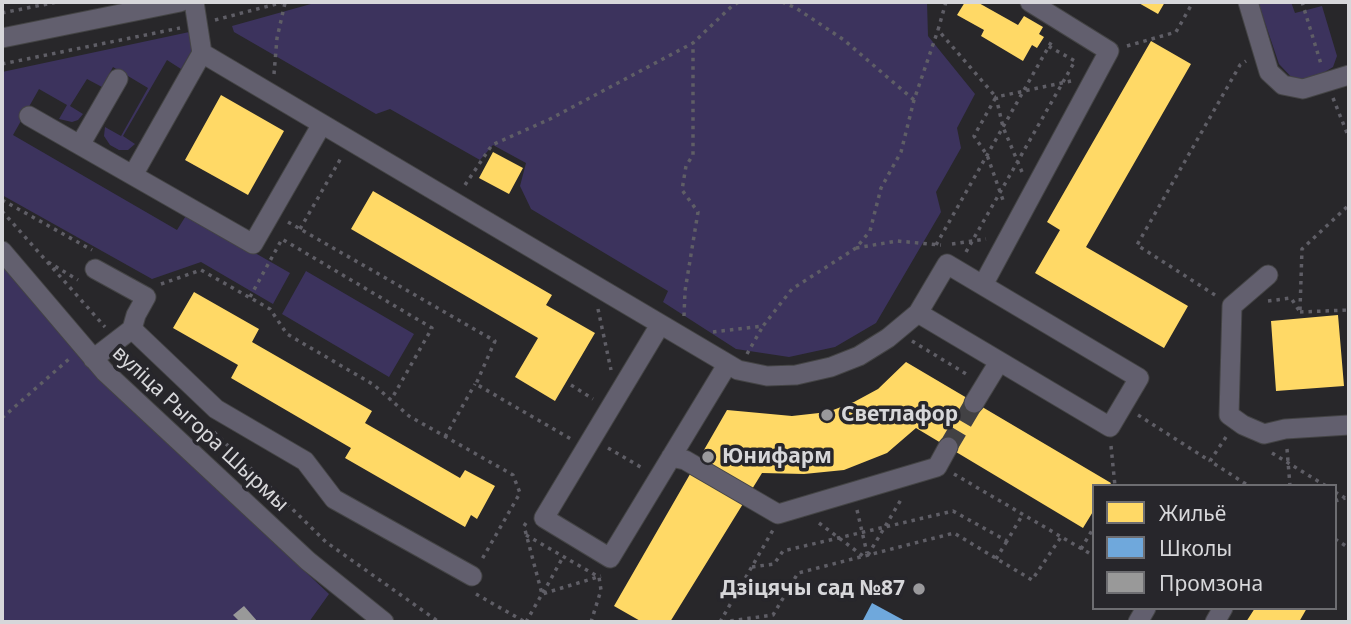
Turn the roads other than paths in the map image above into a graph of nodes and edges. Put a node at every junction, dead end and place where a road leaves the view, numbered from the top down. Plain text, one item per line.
1 (180, 2) edge
2 (194, 2) edge
3 (1030, 2) edge
4 (1248, 2) edge
5 (2, 38) edge
6 (202, 53) junction
7 (1349, 75) edge
8 (118, 79) dead end
9 (29, 116) dead end
10 (322, 124) junction
11 (80, 145) junction
12 (133, 175) junction
13 (2, 251) edge
14 (99, 262) road end
15 (1268, 275) dead end
16 (983, 285) junction
17 (918, 313) junction
18 (660, 325) junction
19 (132, 329) junction
20 (84, 356) junction
21 (999, 362) junction
22 (727, 365) junction
23 (974, 403) tunnel mouth
24 (1349, 425) edge
25 (948, 447) tunnel mouth
26 (671, 457) junction
27 (472, 576) road end
28 (384, 622) edge

1 - 5 street
2 - 6 street
3 - 16 street
4 - 7 street
6 - 10 street
6 - 12 street
8 - 11 street
9 - 11 street
10 - 12 street
10 - 18 street
11 - 12 street
13 - 20 street, вуліца Рыгора Шырмы
14 - 19 street
15 - 24 street
16 - 17 street
16 - 21 street
17 - 21 street
17 - 22 street
18 - 22 street
18 - 26 street
19 - 20 street
19 - 27 street
20 - 28 street, вуліца Рыгора Шырмы
21 - 23 street
22 - 26 street
25 - 26 street

